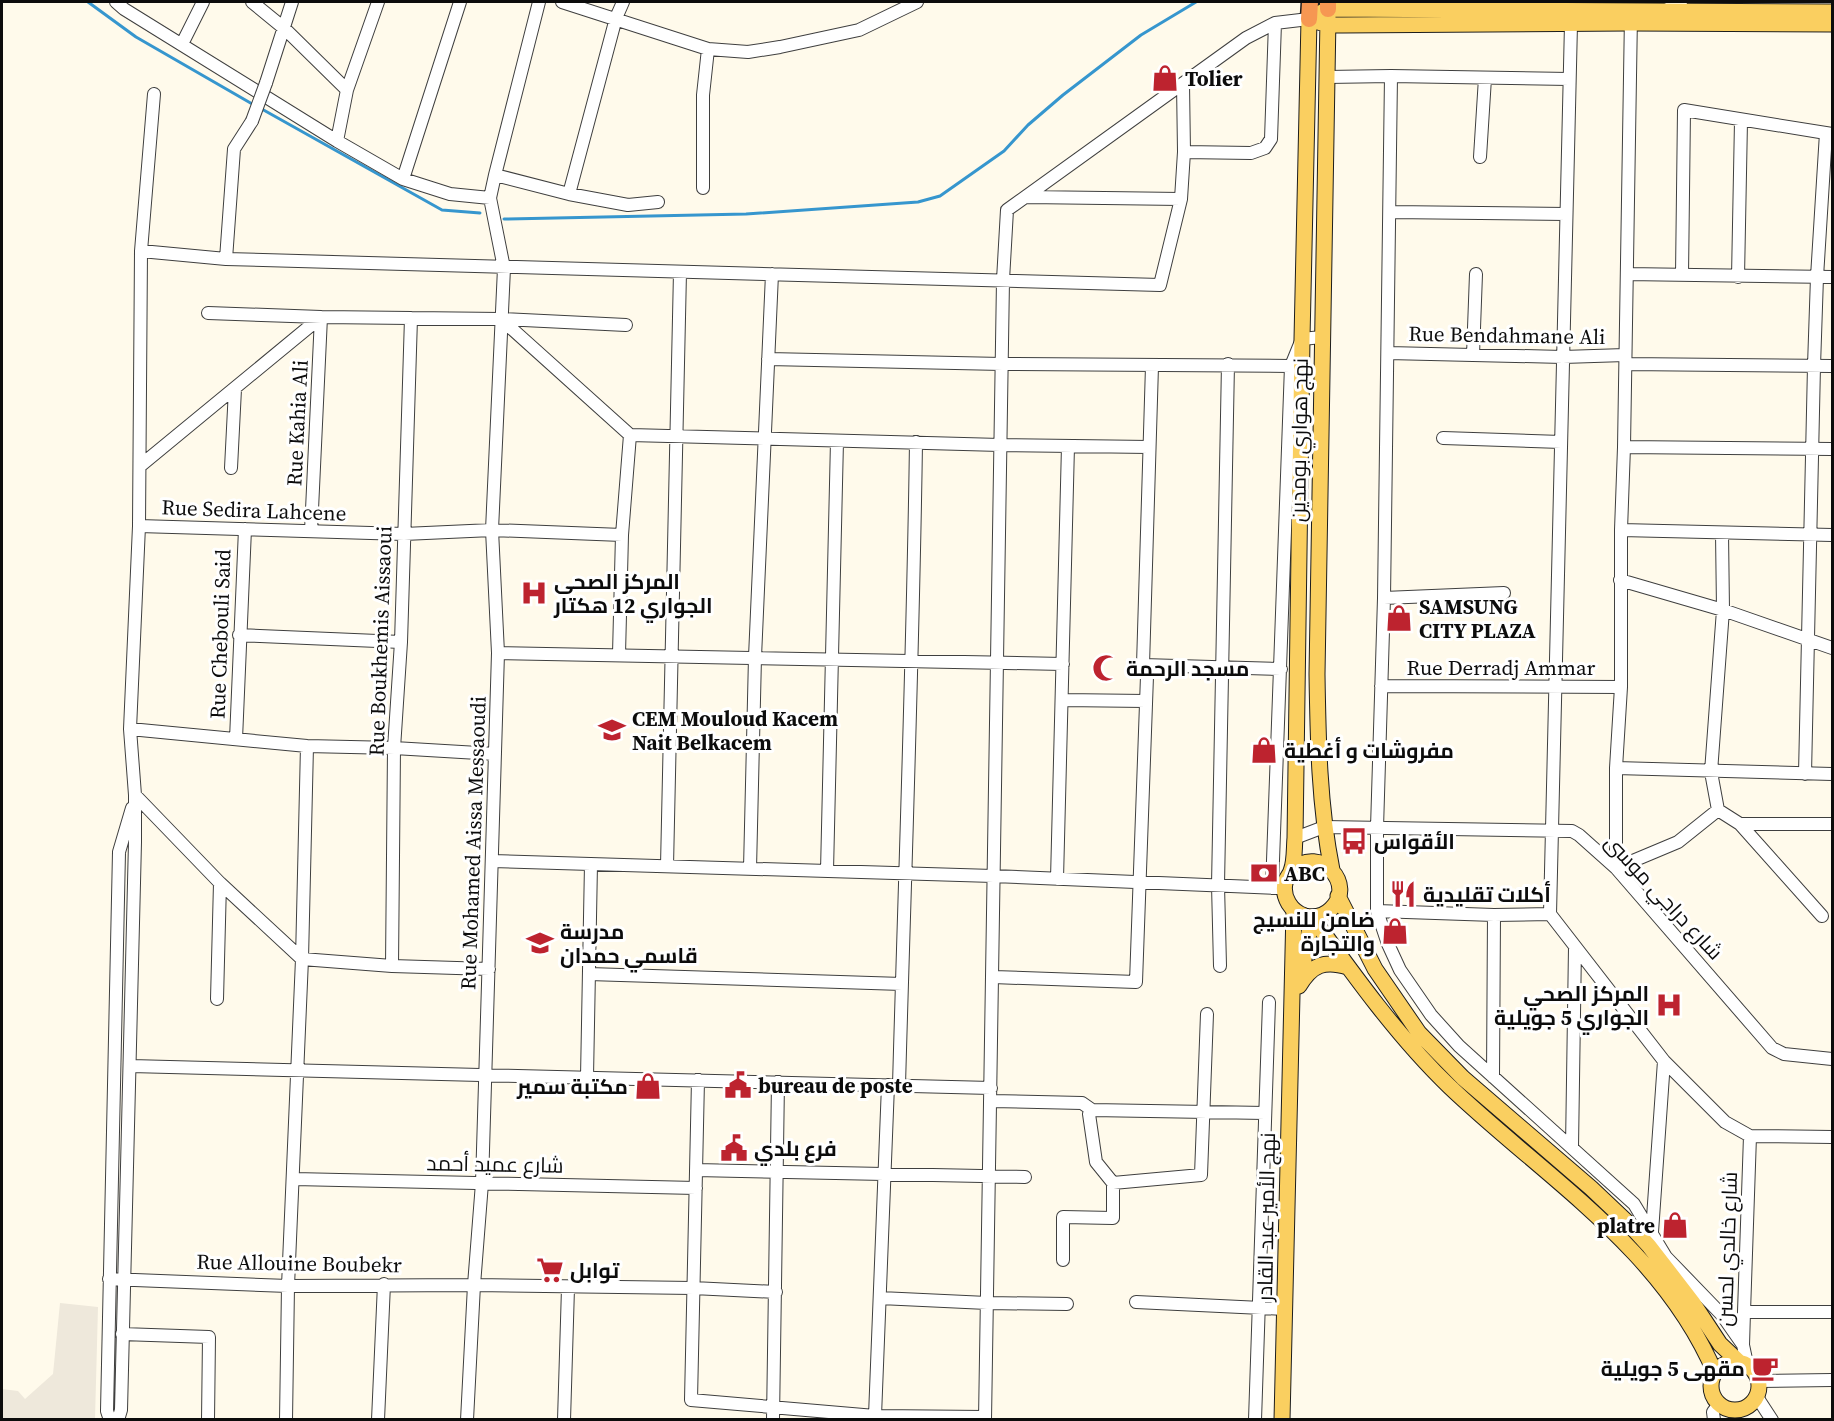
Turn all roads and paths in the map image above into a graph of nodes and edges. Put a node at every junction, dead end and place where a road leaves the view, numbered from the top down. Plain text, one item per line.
1 (203, 2) edge
2 (252, 2) edge
3 (292, 2) edge
4 (378, 2) edge
5 (460, 2) edge
6 (539, 2) edge
7 (562, 2) edge
8 (623, 2) edge
9 (917, 2) edge
10 (1310, 2) edge
11 (1681, 2) edge
12 (123, 4) edge
13 (1359, 5) edge
14 (1424, 6) edge
15 (1505, 6) edge
16 (1328, 12) edge
17 (1661, 12) junction
18 (1833, 12) edge
19 (1631, 17) junction
20 (616, 18) junction
21 (1309, 19) junction
22 (1275, 23) junction
23 (1571, 24) junction
24 (1833, 24) edge
25 (285, 29) junction
26 (182, 44) junction
27 (708, 49) junction
28 (1392, 76) junction
29 (1327, 77) junction
30 (1485, 78) junction
31 (1569, 79) junction
32 (1184, 84) junction
33 (347, 90) junction
34 (154, 94) dead end
35 (1741, 121) junction
36 (1829, 134) edge
37 (337, 141) junction
38 (1184, 152) junction
39 (1480, 157) dead end
40 (495, 176) junction
41 (403, 179) junction
42 (703, 188) dead end
43 (569, 194) junction
44 (1027, 197) junction
45 (490, 198) junction
46 (1181, 199) junction
47 (658, 202) dead end
48 (1390, 212) junction
49 (1566, 214) junction
50 (141, 251) junction
51 (226, 259) junction
52 (504, 268) junction
53 (680, 272) junction
54 (772, 274) junction
55 (1476, 274) dead end
56 (1627, 274) junction
57 (1683, 276) junction
58 (1738, 277) junction
59 (1817, 277) junction
60 (1833, 278) edge
61 (1004, 280) junction
62 (208, 313) dead end
63 (321, 317) junction
64 (411, 318) junction
65 (501, 319) junction
66 (626, 326) dead end
67 (1322, 337) junction
68 (1302, 339) junction
69 (1388, 353) junction
70 (1473, 355) junction
71 (1563, 357) junction
72 (768, 359) junction
73 (1626, 359) junction
74 (1002, 364) junction
75 (1228, 364) junction
76 (1152, 366) junction
77 (1291, 366) junction
78 (1814, 366) junction
79 (1833, 366) edge
80 (235, 389) junction
81 (630, 435) junction
82 (676, 436) junction
83 (765, 438) junction
84 (1443, 438) dead end
85 (837, 441) junction
86 (916, 442) junction
87 (1561, 442) junction
88 (1000, 445) junction
89 (1068, 446) junction
90 (1149, 447) junction
91 (1624, 447) junction
92 (1812, 449) junction
93 (1833, 449) edge
94 (140, 466) junction
95 (231, 468) dead end
96 (139, 526) junction
97 (244, 530) junction
98 (492, 530) junction
99 (1621, 530) junction
100 (311, 531) junction
101 (1722, 533) junction
102 (404, 534) junction
103 (1810, 534) junction
104 (622, 535) junction
105 (1833, 535) edge
106 (1620, 580) junction
107 (1504, 593) dead end
108 (1384, 598) junction
109 (1723, 610) junction
110 (239, 635) junction
111 (1809, 640) junction
112 (401, 642) junction
113 (1833, 648) edge
114 (498, 653) junction
115 (619, 654) junction
116 (671, 656) junction
117 (755, 657) junction
118 (831, 658) junction
119 (913, 660) junction
120 (997, 661) junction
121 (1063, 664) junction
122 (1143, 665) junction
123 (1221, 668) junction
124 (1281, 669) junction
125 (1381, 686) junction
126 (1555, 686) junction
127 (1620, 687) junction
128 (1062, 700) junction
129 (1146, 701) junction
130 (130, 729) junction
131 (236, 739) junction
132 (307, 746) junction
133 (394, 748) junction
134 (495, 754) junction
135 (1616, 768) junction
136 (1711, 772) junction
137 (1805, 774) junction
138 (1833, 774) edge
139 (135, 795) junction
140 (1718, 810) junction
141 (1740, 824) junction
142 (1833, 824) edge
143 (1324, 827) junction
144 (1377, 828) junction
145 (1552, 830) junction
146 (1295, 838) junction
147 (492, 861) junction
148 (591, 864) junction
149 (667, 866) junction
150 (1616, 868) junction
151 (750, 869) junction
152 (1292, 870) junction
153 (1332, 870) junction
154 (826, 871) junction
155 (904, 873) junction
156 (993, 876) junction
157 (1057, 879) junction
158 (220, 883) junction
159 (1139, 883) junction
160 (1218, 885) junction
161 (1278, 888) junction
162 (1338, 896) junction
163 (1293, 910) junction
164 (1377, 912) junction
165 (1550, 914) junction
166 (1494, 915) junction
167 (1312, 916) junction
168 (1822, 916) dead end
169 (1575, 947) junction
170 (303, 959) junction
171 (392, 966) junction
172 (1220, 966) dead end
173 (1348, 967) junction
174 (489, 969) junction
175 (589, 974) junction
176 (993, 977) junction
177 (902, 984) junction
178 (1298, 988) junction
179 (217, 999) dead end
180 (1269, 1002) dead end
181 (1207, 1014) dead end
182 (1293, 1016) junction
183 (1833, 1059) edge
184 (1664, 1060) junction
185 (131, 1066) junction
186 (298, 1071) junction
187 (486, 1074) junction
188 (587, 1077) junction
189 (1493, 1077) junction
190 (698, 1080) junction
191 (778, 1082) junction
192 (894, 1085) junction
193 (991, 1088) junction
194 (990, 1101) junction
195 (1092, 1110) junction
196 (1203, 1112) junction
197 (1265, 1113) junction
198 (1750, 1136) junction
199 (1833, 1137) edge
200 (1572, 1147) junction
201 (696, 1170) junction
202 (777, 1172) junction
203 (885, 1174) junction
204 (989, 1177) junction
205 (1025, 1177) dead end
206 (294, 1179) junction
207 (1113, 1183) junction
208 (482, 1184) junction
209 (696, 1188) junction
210 (1652, 1232) junction
211 (1063, 1260) dead end
212 (124, 1278) junction
213 (109, 1279) junction
214 (384, 1284) junction
215 (474, 1285) junction
216 (288, 1286) junction
217 (568, 1288) junction
218 (693, 1288) junction
219 (776, 1292) junction
220 (879, 1298) junction
221 (1136, 1302) dead end
222 (987, 1303) junction
223 (1067, 1304) dead end
224 (1259, 1308) junction
225 (1285, 1309) junction
226 (1744, 1312) junction
227 (1833, 1312) edge
228 (122, 1334) junction
229 (1743, 1345) junction
230 (1742, 1363) junction
231 (1715, 1373) junction
232 (1833, 1380) edge
233 (1756, 1394) junction
234 (773, 1406) junction
235 (1729, 1411) edge
236 (868, 1416) edge
237 (985, 1418) edge
238 (110, 1419) edge
239 (118, 1419) edge
240 (208, 1419) edge
241 (286, 1419) edge
242 (378, 1419) edge
243 (467, 1419) edge
244 (564, 1419) edge
245 (773, 1419) edge
246 (1255, 1419) edge
247 (1282, 1419) edge
248 (1714, 1419) edge
249 (1755, 1419) edge
250 (1772, 1419) edge

1 - 26 street
2 - 25 street
3 - 25 street
4 - 33 street
5 - 41 street
6 - 40 street
7 - 20 street
8 - 20 street
9 - 27 street
10 - 21 highway
11 - 17 street
12 - 26 street
13 - 14 main road
13 - 16 main road
14 - 15 main road
15 - 19 main road
16 - 21 main road
16 - 23 main road
16 - 29 main road, نهج هواري بومدين
17 - 18 main road
17 - 19 main road
19 - 23 main road
19 - 24 main road
19 - 56 street
20 - 27 street
20 - 43 street
21 - 22 street
21 - 68 main road, نهج هواري بومدين
22 - 32 street
22 - 38 street
23 - 31 street
25 - 33 street
25 - 51 street, bridge
26 - 37 street
27 - 42 street
28 - 29 street
28 - 30 street
28 - 48 street
29 - 67 main road, نهج هواري بومدين
30 - 31 street
30 - 39 street
31 - 49 street
32 - 38 street
32 - 44 street
33 - 37 street
34 - 50 street
35 - 36 street
35 - 57 street
35 - 58 street
36 - 59 street
37 - 41 street
38 - 46 street
40 - 43 street
40 - 45 street
41 - 45 street
43 - 47 street
44 - 46 street
44 - 61 street
45 - 52 street, Rue Mohamed Aissa Messaoudi
46 - 61 street
48 - 49 street
48 - 69 street
49 - 71 street
50 - 51 street
50 - 94 street
51 - 52 street
52 - 53 street
52 - 65 street, Rue Mohamed Aissa Messaoudi
53 - 54 street
53 - 82 street
54 - 61 street
54 - 72 street
55 - 70 street
56 - 57 street
56 - 73 street
57 - 58 street
58 - 59 street
59 - 60 street
59 - 78 street
61 - 74 street
62 - 63 street
63 - 64 street
63 - 80 street
63 - 100 street, Rue Kahia Ali
64 - 65 street
64 - 102 street, Rue Boukhemis Aissaoui
65 - 66 street
65 - 81 street
65 - 98 street, Rue Mohamed Aissa Messaoudi
67 - 68 street
67 - 143 main road, نهج هواري بومدين
68 - 77 street
68 - 146 main road, نهج هواري بومدين
69 - 70 street, Rue Bendahmane Ali
69 - 108 street
70 - 71 street, Rue Bendahmane Ali
71 - 73 street, Rue Bendahmane Ali
71 - 87 street
72 - 74 street
72 - 83 street
73 - 78 street, Rue Bendahmane Ali
73 - 91 street
74 - 76 street
74 - 88 street
75 - 76 street
75 - 77 street
75 - 123 street
76 - 90 street
77 - 124 street
78 - 79 street, Rue Bendahmane Ali
78 - 92 street
80 - 94 street
80 - 95 street
81 - 82 street
81 - 104 street
82 - 83 street
82 - 116 street
83 - 85 street
83 - 117 street
84 - 87 street
85 - 86 street
85 - 118 street
86 - 88 street
86 - 119 street
87 - 126 street
88 - 89 street
88 - 120 street
89 - 90 street
89 - 121 street
90 - 122 street
91 - 92 street
91 - 99 street
92 - 93 street
92 - 103 street
94 - 96 street
96 - 97 street, Rue Sedira Lahcene
96 - 130 street
97 - 100 street, Rue Sedira Lahcene
97 - 110 street, Rue Chebouli Said
98 - 102 street, Rue Sedira Lahcene
98 - 104 street, Rue Sedira Lahcene
98 - 114 street, Rue Mohamed Aissa Messaoudi
99 - 101 street
99 - 106 street
100 - 102 street, Rue Sedira Lahcene
101 - 103 street
101 - 109 street
102 - 112 street, Rue Boukhemis Aissaoui
103 - 105 street
103 - 111 street
104 - 115 street
106 - 109 street
106 - 127 street
107 - 108 street
108 - 125 street
109 - 111 street
109 - 136 street
110 - 112 street
110 - 131 street, Rue Chebouli Said
111 - 113 street
111 - 137 street
112 - 133 street, Rue Boukhemis Aissaoui
114 - 115 street
114 - 134 street, Rue Mohamed Aissa Messaoudi
115 - 116 street
116 - 117 street
116 - 149 street
117 - 118 street
117 - 151 street
118 - 119 street
118 - 154 street
119 - 120 street
119 - 155 street
120 - 121 street
120 - 156 street
121 - 128 street
122 - 123 street
122 - 129 street
123 - 124 street
123 - 160 street
124 - 161 street
125 - 126 street, Rue Derradj Ammar
125 - 144 street
126 - 127 street, Rue Derradj Ammar
126 - 145 street
127 - 135 street
128 - 129 street
128 - 157 street
129 - 159 street
130 - 131 street
130 - 139 street
131 - 132 street
132 - 133 street
132 - 170 street
133 - 134 street
133 - 171 street, Rue Boukhemis Aissaoui
134 - 147 street, Rue Mohamed Aissa Messaoudi
135 - 136 street
135 - 150 street
136 - 137 street
136 - 140 street
137 - 138 street
139 - 158 street
139 - 185 street
139 - 213 street
140 - 141 street
140 - 150 street
141 - 142 street
141 - 168 street
143 - 144 street, شارع دراجي موسى
143 - 146 street, شارع دراجي موسى
143 - 153 main road, نهج هواري بومدين
144 - 145 street, شارع دراجي موسى
144 - 164 street
145 - 150 street, شارع دراجي موسى
145 - 165 street
146 - 152 main road, نهج هواري بومدين
147 - 148 street
147 - 174 street, Rue Mohamed Aissa Messaoudi
148 - 149 street
148 - 175 street
149 - 151 street
150 - 183 street, شارع دراجي موسى
151 - 154 street
152 - 153 main road
152 - 161 main road
153 - 162 main road
154 - 155 street
155 - 156 street
155 - 177 street
156 - 157 street
156 - 176 street
157 - 159 street
158 - 170 street
158 - 179 street
159 - 160 street
159 - 176 street
160 - 161 street
160 - 172 street
161 - 163 main road
162 - 167 main road
162 - 230 main road
163 - 167 main road
163 - 182 main road, نهج الأمير عبد القادر
164 - 166 street
164 - 189 street
165 - 166 street
165 - 169 street
166 - 189 street
167 - 173 main road
167 - 178 main road, نهج الأمير عبد القادر
169 - 184 street
169 - 200 street
170 - 171 street
170 - 186 street
171 - 174 street
173 - 178 main road
173 - 231 main road
174 - 187 street, Rue Mohamed Aissa Messaoudi
175 - 177 street
175 - 188 street
176 - 193 street
177 - 192 street
178 - 182 main road, نهج الأمير عبد القادر
180 - 197 street
181 - 196 street
182 - 225 main road, نهج الأمير عبد القادر
184 - 198 street
184 - 210 street
185 - 186 street
185 - 212 street
186 - 187 street
186 - 206 street
187 - 188 street
187 - 208 street, Rue Mohamed Aissa Messaoudi
188 - 190 street
189 - 200 street
190 - 191 street
190 - 201 street
191 - 192 street
191 - 202 street
192 - 193 street
192 - 203 street
193 - 194 street
194 - 195 street
194 - 204 street
195 - 196 street
195 - 207 street
196 - 197 street
196 - 207 street
197 - 224 street
198 - 199 street
198 - 226 street, شارع خالدي لحسن
200 - 210 street
201 - 202 street
201 - 209 street
202 - 203 street
202 - 219 street
203 - 204 street
203 - 220 street
204 - 205 street
204 - 222 street
206 - 208 street, شارع عميد أحمد
206 - 216 street
207 - 211 street
208 - 209 street, شارع عميد أحمد
208 - 215 street, Rue Mohamed Aissa Messaoudi
209 - 218 street
210 - 229 street
212 - 213 street, Rue Allouine Boubekr
212 - 216 street, Rue Allouine Boubekr
212 - 228 street
213 - 238 street
214 - 215 street, Rue Allouine Boubekr
214 - 216 street, Rue Allouine Boubekr
214 - 242 street
215 - 217 street, Rue Allouine Boubekr
215 - 243 street, Rue Mohamed Aissa Messaoudi
216 - 241 street
217 - 218 street, Rue Allouine Boubekr
217 - 244 street
218 - 219 street, Rue Allouine Boubekr
218 - 234 street
219 - 234 street
220 - 222 street
220 - 236 street
221 - 224 street
222 - 223 street
222 - 237 street
224 - 225 street
224 - 246 street
225 - 247 main road, نهج الأمير عبد القادر
226 - 227 street
226 - 229 street, شارع خالدي لحسن
228 - 239 street
228 - 240 street
229 - 230 street, شارع خالدي لحسن
230 - 231 main road
230 - 233 main road
231 - 235 main road
232 - 233 street
233 - 235 main road
233 - 249 main road
233 - 250 street
234 - 236 street
234 - 245 street
235 - 248 street
236 - 237 street

